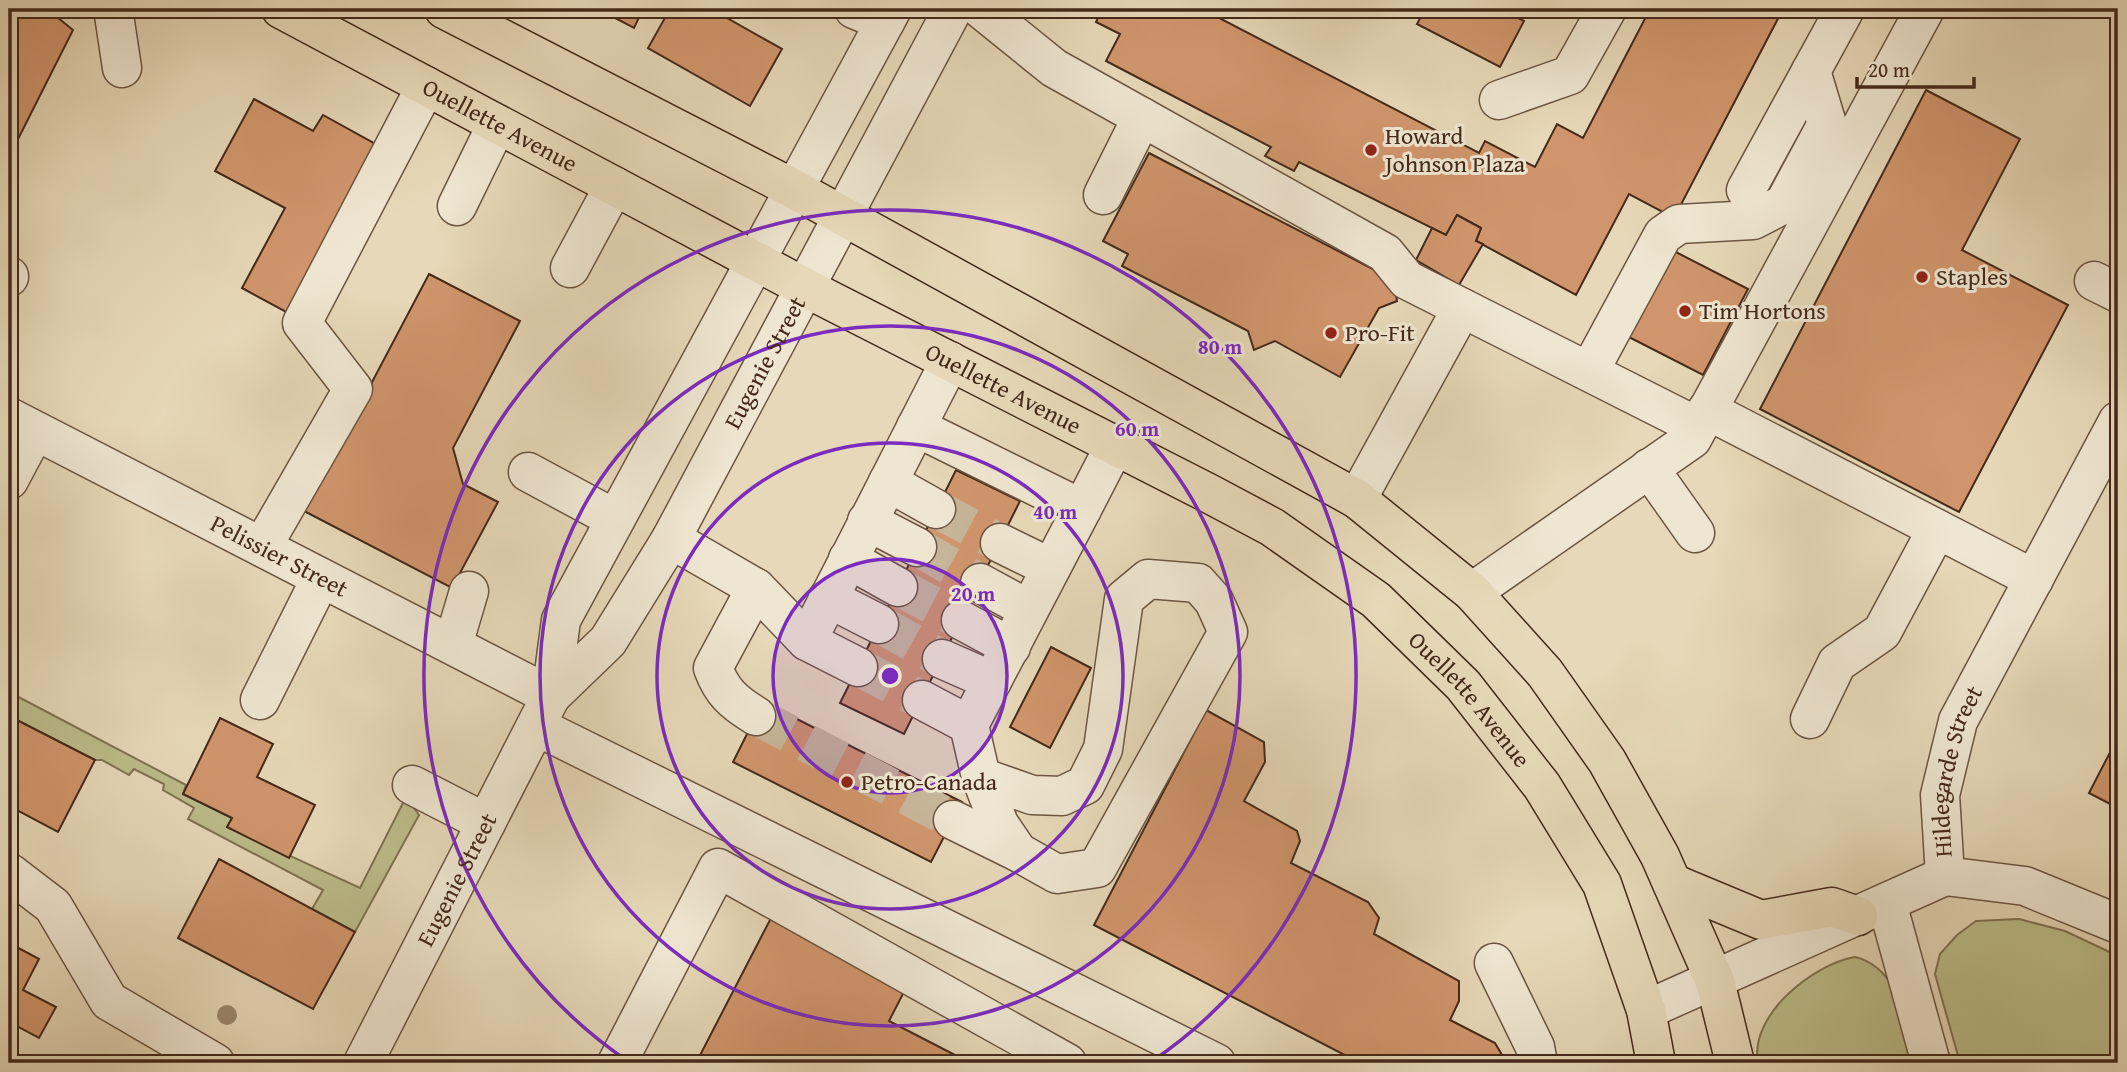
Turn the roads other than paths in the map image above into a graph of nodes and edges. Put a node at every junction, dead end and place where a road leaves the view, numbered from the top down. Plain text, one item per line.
1 (118, 9) edge
2 (281, 9) edge
3 (444, 9) edge
4 (953, 9) edge
5 (981, 9) edge
6 (1607, 9) edge
7 (1845, 9) edge
8 (1925, 9) edge
9 (877, 13) edge
10 (122, 68) dead end
11 (1811, 71) junction
12 (426, 86) junction
13 (1499, 100) dead end
14 (1142, 117) junction
15 (497, 124) junction
16 (614, 186) junction
17 (794, 189) junction
18 (1746, 190) dead end
19 (1103, 195) dead end
20 (457, 206) dead end
21 (843, 216) junction
22 (756, 262) junction
23 (570, 268) dead end
24 (806, 288) junction
25 (1462, 308) junction
26 (950, 362) junction
27 (1590, 370) junction
28 (1702, 418) junction
29 (2118, 421) edge
30 (22, 424) edge
31 (916, 427) junction
32 (1115, 445) junction
33 (1649, 468) junction
34 (528, 472) dead end
35 (9, 480) edge
36 (888, 482) junction
37 (1357, 499) junction
38 (936, 509) tunnel mouth
39 (1082, 509) junction
40 (615, 519) junction
41 (867, 521) junction
42 (1937, 529) junction
43 (1695, 533) dead end
44 (671, 539) junction
45 (1000, 543) tunnel mouth
46 (262, 547) junction
47 (917, 547) tunnel mouth
48 (848, 559) junction
49 (1051, 568) junction
50 (321, 578) junction
51 (2034, 579) junction
52 (980, 583) tunnel mouth
53 (898, 587) tunnel mouth
54 (756, 588) junction
55 (469, 591) dead end
56 (1472, 593) junction
57 (828, 598) junction
58 (1028, 609) junction
59 (961, 621) tunnel mouth
60 (879, 624) tunnel mouth
61 (807, 641) junction
62 (453, 645) junction
63 (1011, 647) junction
64 (942, 659) tunnel mouth
65 (858, 667) tunnel mouth
66 (992, 681) junction
67 (922, 700) tunnel mouth
68 (260, 701) dead end
69 (544, 711) junction
70 (756, 716) tunnel mouth
71 (1810, 719) dead end
72 (969, 725) junction
73 (981, 778) junction
74 (412, 785) dead end
75 (1072, 791) junction
76 (953, 820) tunnel mouth
77 (486, 823) junction
78 (1116, 834) junction
79 (1018, 852) junction
80 (10, 873) edge
81 (1945, 876) junction
82 (1672, 883) junction
83 (1872, 909) junction
84 (2118, 924) edge
85 (1493, 963) dead end
86 (1716, 981) junction
87 (1646, 1010) junction
88 (215, 1063) edge
89 (363, 1063) edge
90 (617, 1063) edge
91 (1067, 1063) edge
92 (1216, 1063) edge
93 (1538, 1063) edge
94 (1656, 1063) edge
95 (1735, 1063) edge
96 (1931, 1063) edge

1 - 10 street
2 - 12 main road, Ouellette Avenue
3 - 17 main road
4 - 21 street, Eugenie Street
5 - 14 street
6 - 13 street
7 - 11 street
8 - 28 street
9 - 17 street, Eugenie Street
11 - 18 street
11 - 27 street
12 - 15 main road, Ouellette Avenue
12 - 46 street
14 - 19 street
14 - 25 street
15 - 16 main road, Ouellette Avenue
15 - 20 street
16 - 22 main road, Ouellette Avenue
16 - 23 street
17 - 21 main road
17 - 22 street, Eugenie Street
21 - 24 street, Eugenie Street
21 - 37 main road
22 - 24 main road, Ouellette Avenue
22 - 40 street, Eugenie Street
24 - 26 main road, Ouellette Avenue
24 - 44 street, Eugenie Street
25 - 27 street
25 - 37 street
26 - 31 street
26 - 32 main road, Ouellette Avenue
27 - 28 street
28 - 33 street
28 - 42 street
29 - 51 street, Hildegarde Street
30 - 35 street
30 - 46 street, Pelissier Street
31 - 36 street
31 - 39 street
32 - 39 street
32 - 87 main road, Ouellette Avenue
33 - 43 street
33 - 56 street
34 - 40 street
36 - 38 street
36 - 41 street
37 - 56 main road
39 - 49 street
40 - 69 street, Eugenie Street
41 - 47 street
41 - 48 street
42 - 51 street
42 - 71 street
44 - 54 street
44 - 69 street, Eugenie Street
45 - 49 street
46 - 50 street, Pelissier Street
48 - 53 street
48 - 57 street
49 - 58 street
50 - 62 street, Pelissier Street
50 - 68 street
51 - 81 street, Hildegarde Street
52 - 58 street
54 - 61 street
54 - 70 street
55 - 62 street
56 - 82 main road
57 - 60 street
57 - 61 street
58 - 63 street
59 - 63 street
61 - 65 street
62 - 69 street, Pelissier Street
63 - 66 street
64 - 66 street
66 - 72 street
67 - 72 street
69 - 77 street, Eugenie Street
69 - 92 street, Pelissier Street
72 - 73 street
73 - 75 street
73 - 79 street
74 - 77 street
75 - 78 street
75 - 78 street
76 - 79 street
77 - 89 street, Eugenie Street
78 - 79 street
80 - 88 street
81 - 83 street, Hildegarde Street
81 - 84 street
82 - 83 main road
82 - 86 main road
83 - 86 street, Hildegarde Street
83 - 96 street
85 - 93 street
86 - 87 street, Hildegarde Street
86 - 95 main road
87 - 94 main road, Ouellette Avenue
90 - 91 street

